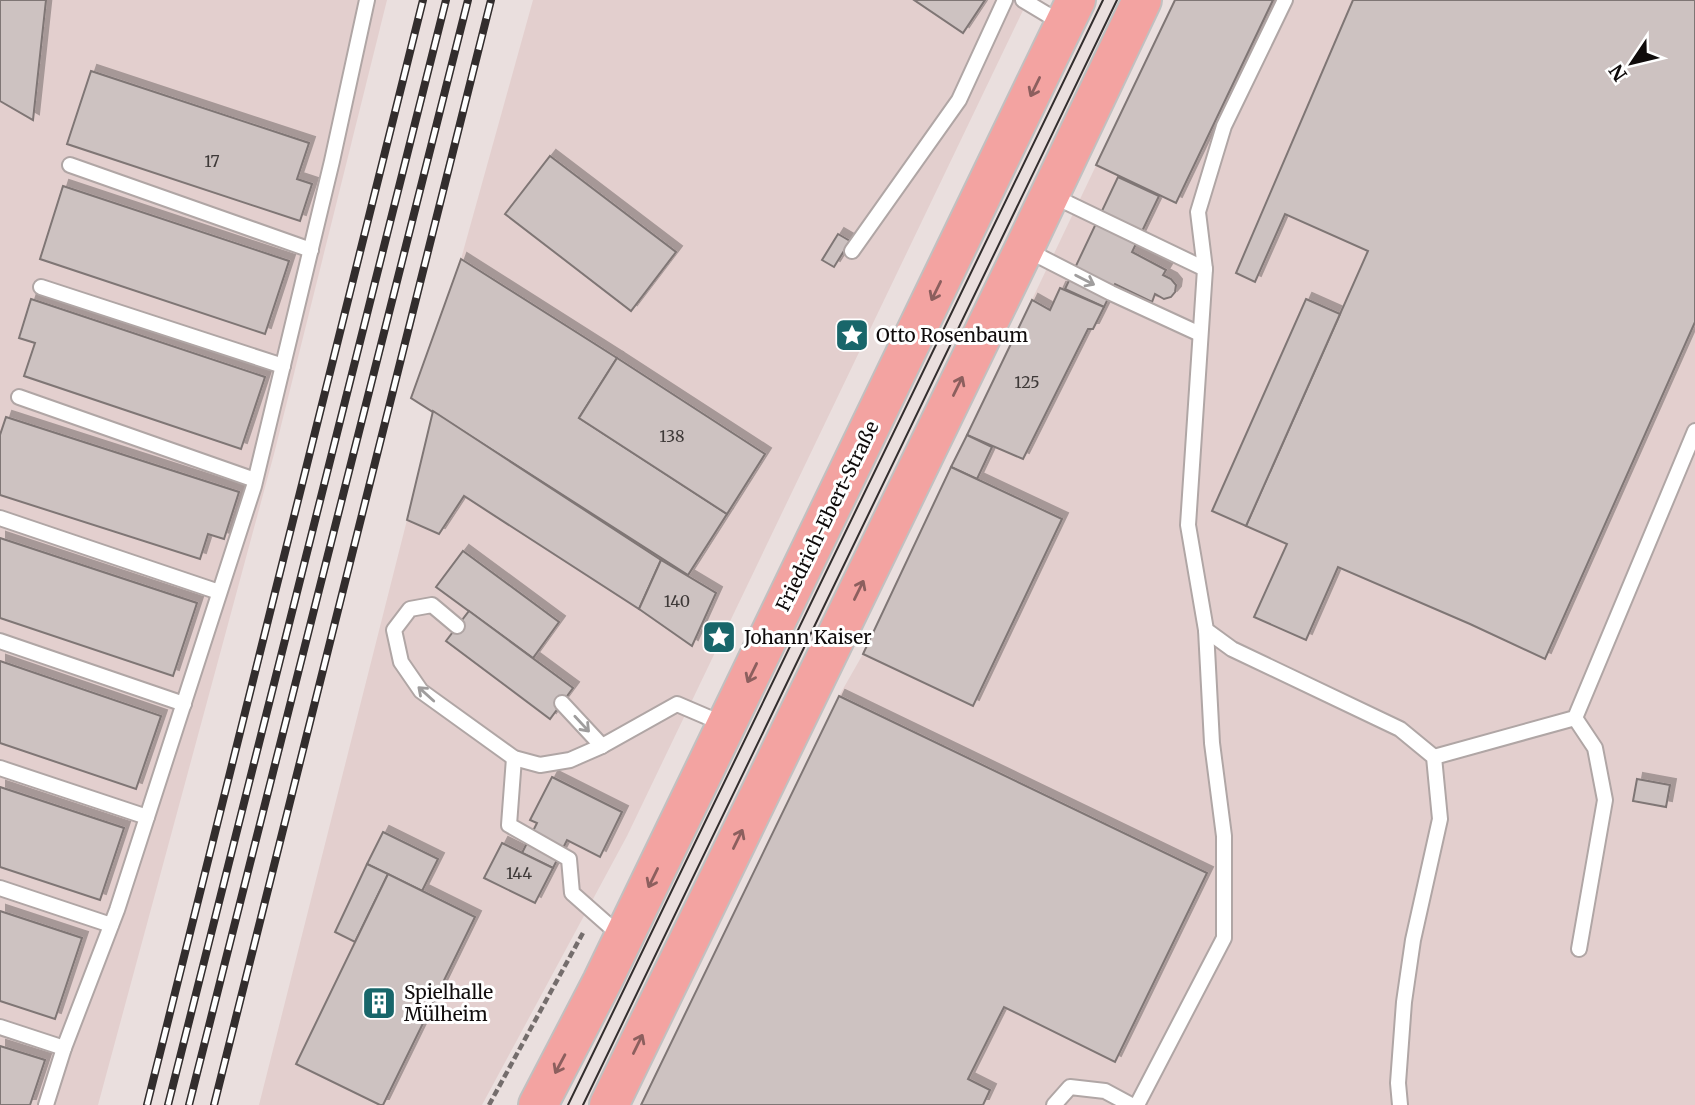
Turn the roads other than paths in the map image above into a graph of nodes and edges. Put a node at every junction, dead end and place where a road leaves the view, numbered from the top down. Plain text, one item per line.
1 (368, 0) edge
2 (1005, 0) edge
3 (1023, 0) edge
4 (1142, 0) edge
5 (1285, 0) edge
6 (1070, 13) edge
7 (70, 165) dead end
8 (1048, 194) junction
9 (1024, 249) junction
10 (310, 250) junction
11 (852, 251) dead end
12 (1205, 269) junction
13 (41, 287) dead end
14 (1200, 334) junction
15 (282, 366) junction
16 (19, 397) dead end
17 (1695, 431) edge
18 (255, 480) junction
19 (0, 518) edge
20 (219, 592) junction
21 (457, 626) dead end
22 (1206, 630) junction
23 (0, 641) edge
24 (562, 703) dead end
25 (184, 704) junction
26 (1575, 718) junction
27 (726, 725) junction
28 (602, 746) junction
29 (1434, 757) junction
30 (514, 758) junction
31 (0, 768) edge
32 (147, 817) junction
33 (0, 888) edge
34 (111, 925) junction
35 (624, 939) junction
36 (1579, 949) dead end
37 (0, 1027) edge
38 (64, 1048) junction
39 (46, 1105) edge
40 (538, 1105) edge
41 (609, 1105) edge
42 (1054, 1105) edge
43 (1131, 1105) edge
44 (1137, 1105) edge
45 (1400, 1105) edge

1 - 10 lane
2 - 11 lane
3 - 6 lane
4 - 8 main road
5 - 12 lane
6 -> 27 main road, Friedrich-Ebert-Straße
7 - 10 lane
8 - 9 main road
8 - 12 lane
9 -> 14 lane
41 -> 9 main road
10 - 15 lane
12 - 14 lane
13 - 15 lane
14 - 22 lane
15 - 18 lane
16 - 18 lane
17 - 26 lane
18 - 20 lane
19 - 20 lane
20 - 25 lane
30 -> 21 lane
22 - 29 lane
22 - 44 lane
23 - 25 lane
24 -> 28 lane
25 - 32 lane
26 - 29 lane
26 - 36 lane
27 - 28 lane
27 -> 35 main road, Friedrich-Ebert-Straße
28 - 30 lane
29 - 45 lane
30 - 35 lane
31 - 32 lane
32 - 34 lane
33 - 34 lane
34 - 38 lane
35 -> 40 main road, Friedrich-Ebert-Straße
37 - 38 lane
38 - 39 lane
42 - 43 lane

